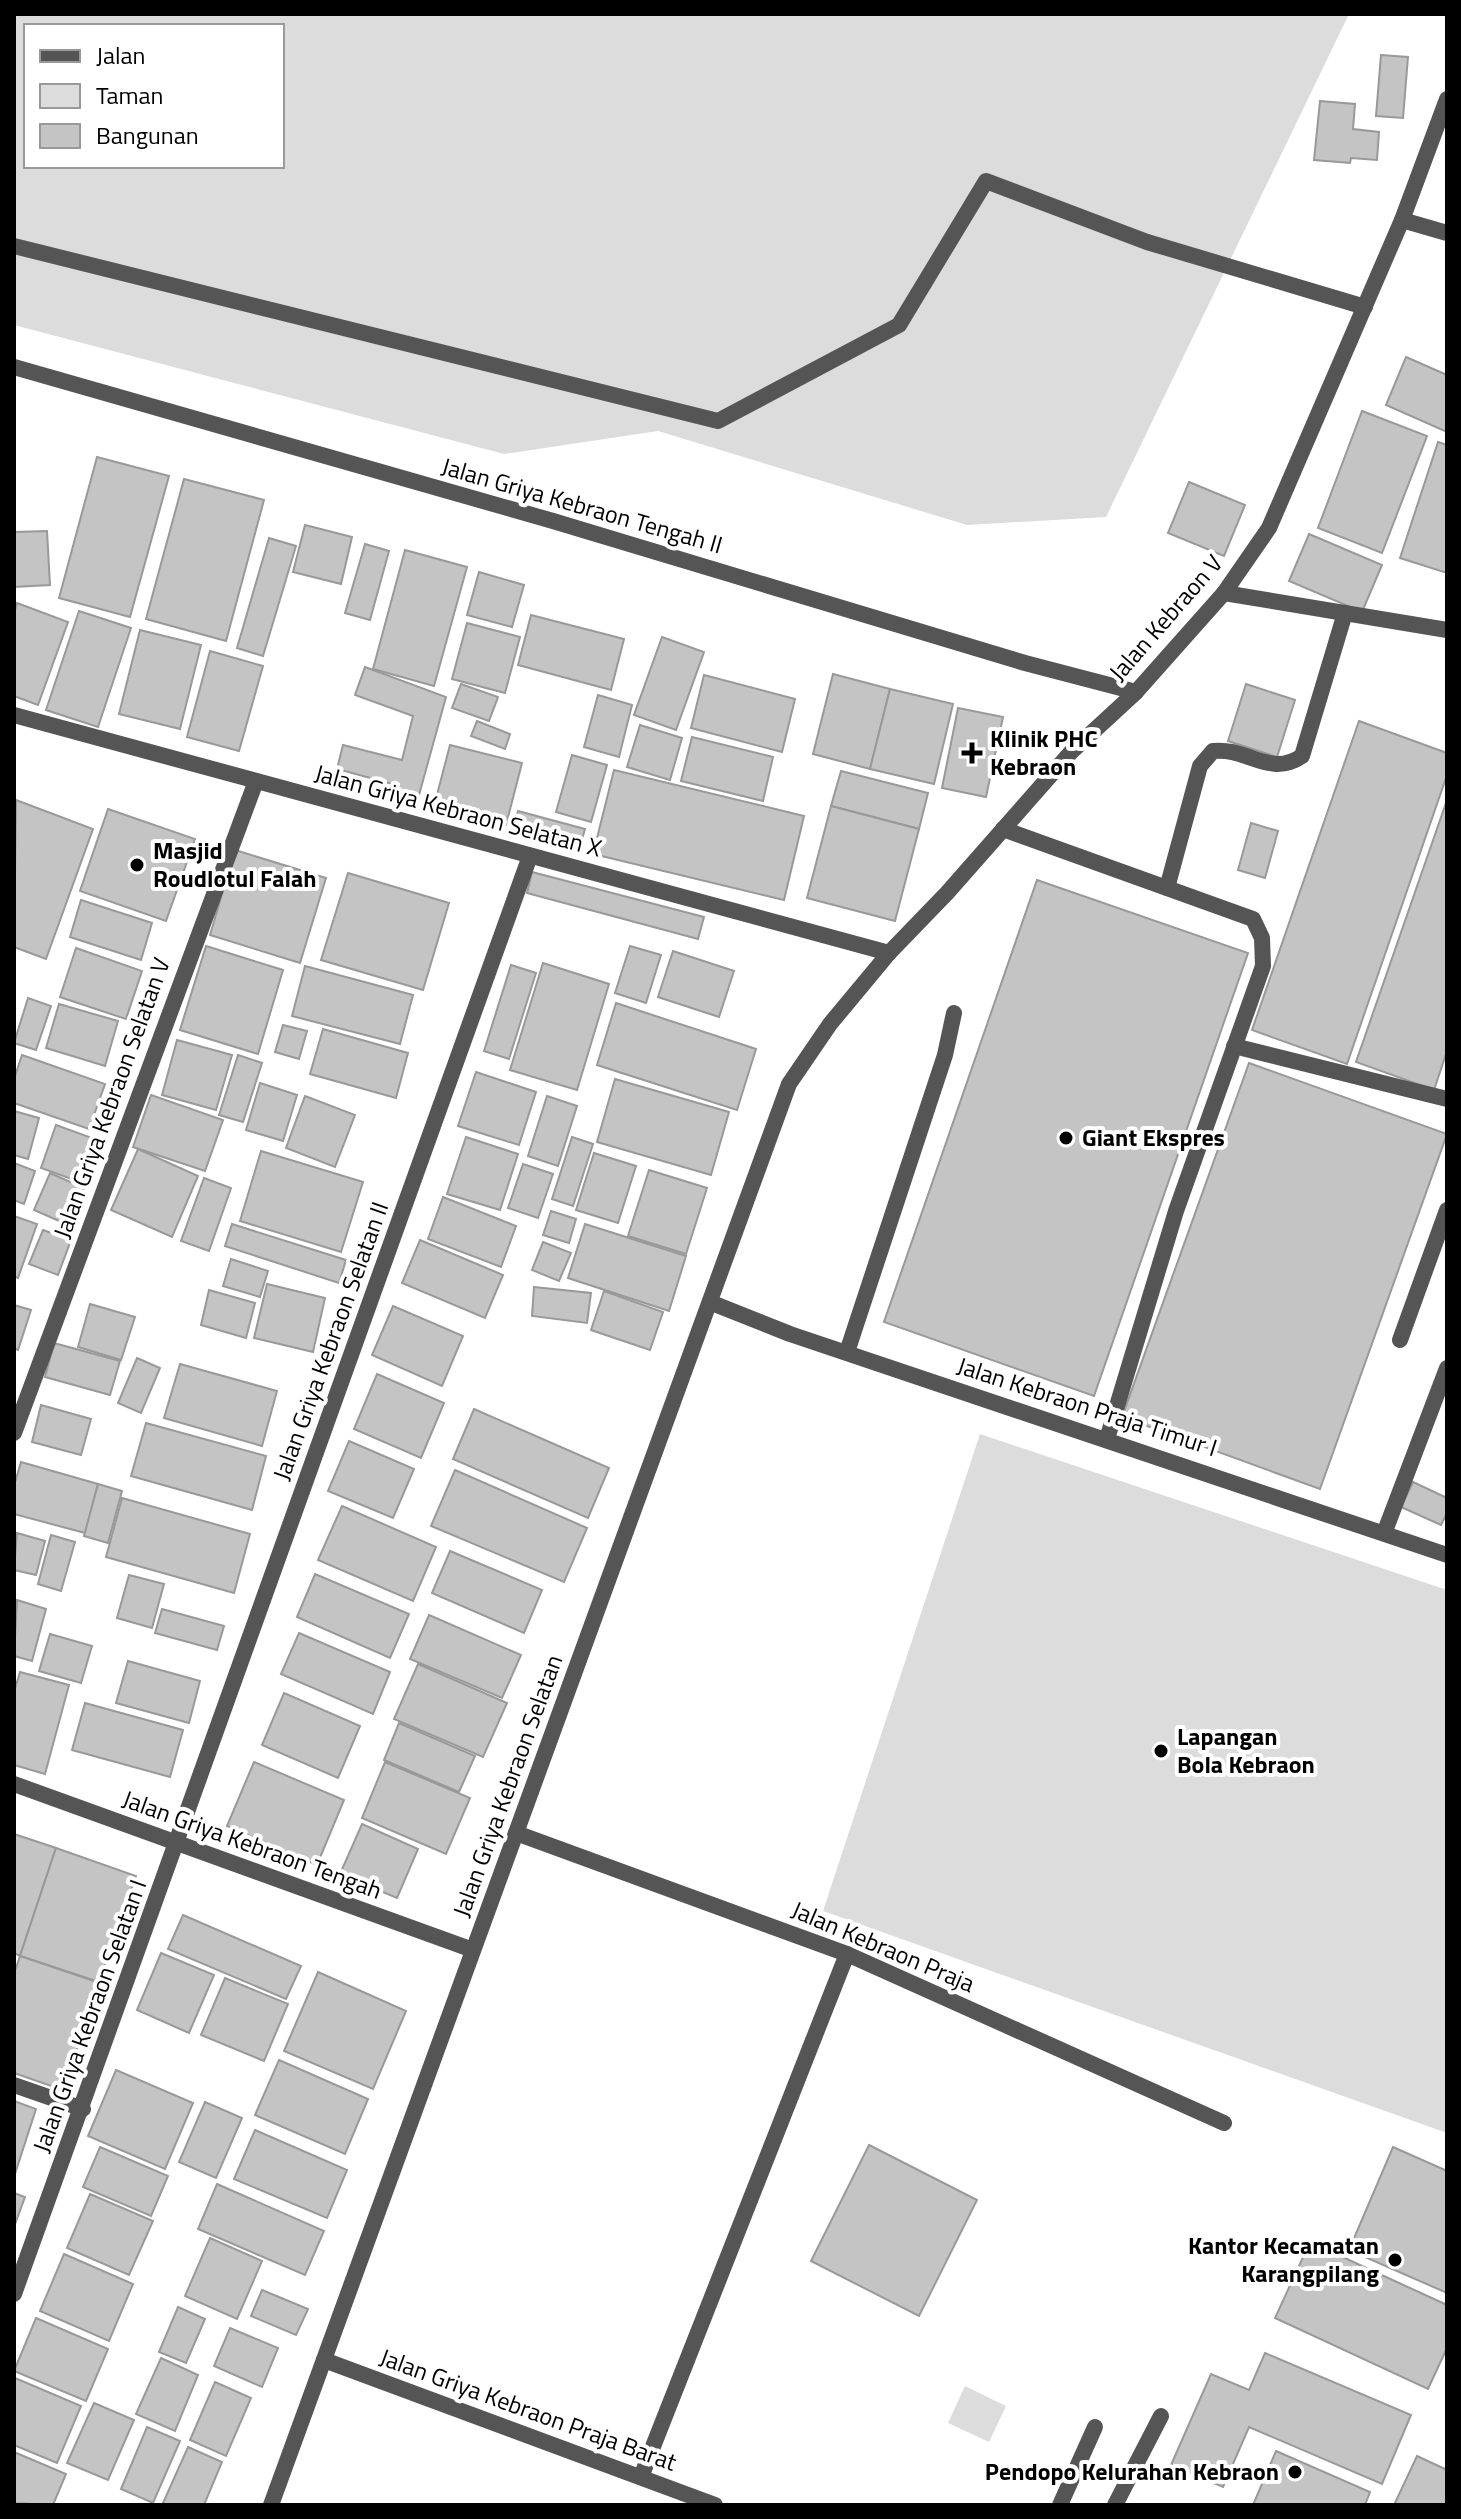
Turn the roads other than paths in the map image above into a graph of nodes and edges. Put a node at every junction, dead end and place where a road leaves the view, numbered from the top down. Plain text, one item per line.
1 (1447, 99) edge
2 (1402, 220) junction
3 (1447, 233) edge
4 (14, 246) edge
5 (1365, 307) junction
6 (14, 367) edge
7 (1224, 593) junction
8 (1345, 613) junction
9 (1447, 630) edge
10 (1136, 692) junction
11 (14, 715) edge
12 (256, 781) junction
13 (1003, 829) junction
14 (530, 856) junction
15 (1167, 888) junction
16 (889, 953) junction
17 (954, 1013) dead end
18 (1234, 1046) junction
19 (789, 1084) joint
20 (1447, 1099) edge
21 (1447, 1210) edge
22 (712, 1303) junction
23 (1400, 1340) dead end
24 (847, 1352) junction
25 (1447, 1368) edge
26 (14, 1433) edge
27 (1107, 1439) junction
28 (1385, 1531) junction
29 (1447, 1555) edge
30 (14, 1784) edge
31 (516, 1833) junction
32 (176, 1843) junction
33 (473, 1950) junction
34 (847, 1954) junction
35 (14, 2085) edge
36 (83, 2109) junction
37 (1224, 2123) dead end
38 (14, 2294) edge
39 (324, 2360) junction
40 (1161, 2416) dead end
41 (1095, 2427) dead end
42 (641, 2477) junction
43 (271, 2505) edge
44 (715, 2505) edge
45 (1060, 2505) edge
46 (1115, 2505) edge

1 - 2 street, Jalan Kebraon V
2 - 3 street
2 - 5 street, Jalan Kebraon V
4 - 5 street
5 - 7 street, Jalan Kebraon V
6 - 10 street, Jalan Griya Kebraon Tengah II
7 - 8 street
7 - 10 street, Jalan Kebraon V
8 - 9 street
8 - 15 street
10 - 13 street, Jalan Kebraon V
11 - 12 street, Jalan Griya Kebraon Selatan X
12 - 14 street, Jalan Griya Kebraon Selatan X
12 - 26 street, Jalan Griya Kebraon Selatan V
13 - 15 street
13 - 16 street, Jalan Kebraon V
14 - 16 street, Jalan Griya Kebraon Selatan X
14 - 32 street, Jalan Griya Kebraon Selatan II
15 - 18 street
16 - 19 street, Jalan Kebraon V
17 - 24 street
18 - 20 street
18 - 27 street
19 - 22 street, Jalan Griya Kebraon Selatan
21 - 23 street
22 - 24 street, Jalan Kebraon Praja Timur I
22 - 31 street, Jalan Griya Kebraon Selatan
24 - 27 street, Jalan Kebraon Praja Timur I
25 - 28 street
27 - 28 street, Jalan Kebraon Praja Timur I
28 - 29 street, Jalan Kebraon Praja Timur I
30 - 32 street, Jalan Griya Kebraon Tengah
31 - 33 street, Jalan Griya Kebraon Selatan
31 - 34 street, Jalan Kebraon Praja
32 - 33 street, Jalan Griya Kebraon Tengah
32 - 36 street, Jalan Griya Kebraon Selatan I
33 - 39 street, Jalan Griya Kebraon Selatan
34 - 37 street, Jalan Kebraon Praja
34 - 42 street
35 - 36 street
36 - 38 street, Jalan Griya Kebraon Selatan I
39 - 42 street, Jalan Griya Kebraon Praja Barat
39 - 43 street, Jalan Griya Kebraon Selatan
40 - 46 street
41 - 45 street
42 - 44 street, Jalan Griya Kebraon Praja Barat

